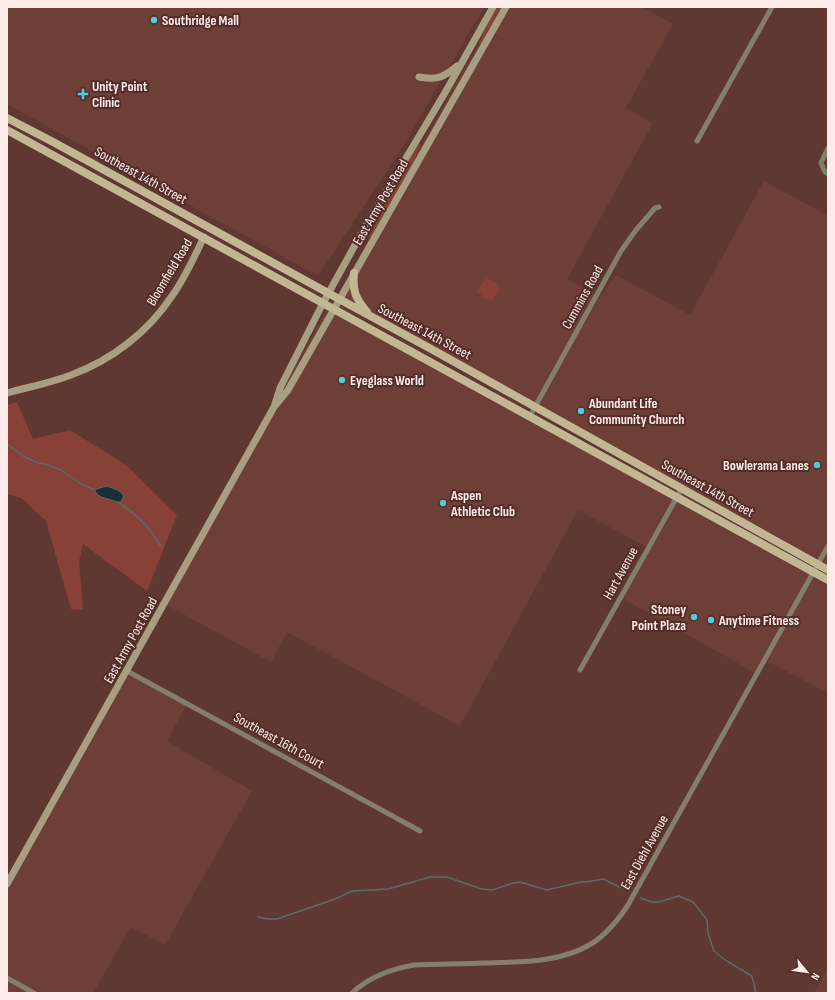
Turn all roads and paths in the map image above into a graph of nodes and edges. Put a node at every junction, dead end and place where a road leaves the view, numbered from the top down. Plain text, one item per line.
1 (493, 7) edge
2 (506, 7) edge
3 (772, 7) edge
4 (462, 62) junction
5 (419, 77) dead end
6 (7, 118) edge
7 (7, 130) edge
8 (697, 140) dead end
9 (828, 148) edge
10 (828, 174) edge
11 (659, 206) dead end
12 (204, 237) junction
13 (354, 274) junction
14 (328, 293) junction
15 (339, 299) junction
16 (323, 303) junction
17 (334, 309) junction
18 (370, 316) junction
19 (7, 393) edge
20 (274, 407) junction
21 (536, 407) junction
22 (530, 416) junction
23 (682, 488) junction
24 (677, 497) junction
25 (828, 546) edge
26 (818, 564) junction
27 (828, 570) edge
28 (813, 572) junction
29 (828, 580) edge
30 (580, 670) dead end
31 (128, 671) junction
32 (420, 830) dead end
33 (7, 884) edge
34 (7, 978) edge
35 (34, 993) edge
36 (352, 993) edge

1 - 4 main road, East Army Post Road
2 - 13 main road, East Army Post Road
3 - 8 street
4 - 5 main road
4 - 14 main road, East Army Post Road
6 - 14 main road, Southeast 14th Street
7 - 12 main road, Southeast 14th Street
9 - 10 street
11 - 21 street, Cummins Road
12 - 16 main road, Southeast 14th Street
12 - 19 main road, Bloomfield Road
13 - 15 main road, East Army Post Road
13 - 18 main road
14 - 15 main road, Southeast 14th Street
14 - 16 main road, East Army Post Road
15 - 17 main road, East Army Post Road
15 - 18 main road, Southeast 14th Street
16 - 17 main road, Southeast 14th Street
16 - 20 main road, East Army Post Road
17 - 20 main road, East Army Post Road
17 - 22 main road, Southeast 14th Street
18 - 21 main road, Southeast 14th Street
20 - 31 main road, East Army Post Road
21 - 22 street, Cummins Road
21 - 23 main road, Southeast 14th Street
22 - 24 main road, Southeast 14th Street
23 - 24 street, Hart Avenue
23 - 26 main road, Southeast 14th Street
24 - 28 main road, Southeast 14th Street
24 - 30 street, Hart Avenue
25 - 26 street, East Diehl Avenue
26 - 27 main road, Southeast 14th Street
26 - 28 street, East Diehl Avenue
28 - 29 main road, Southeast 14th Street
28 - 36 street, East Diehl Avenue
31 - 32 street, Southeast 16th Court
31 - 33 main road, East Army Post Road
34 - 35 street

